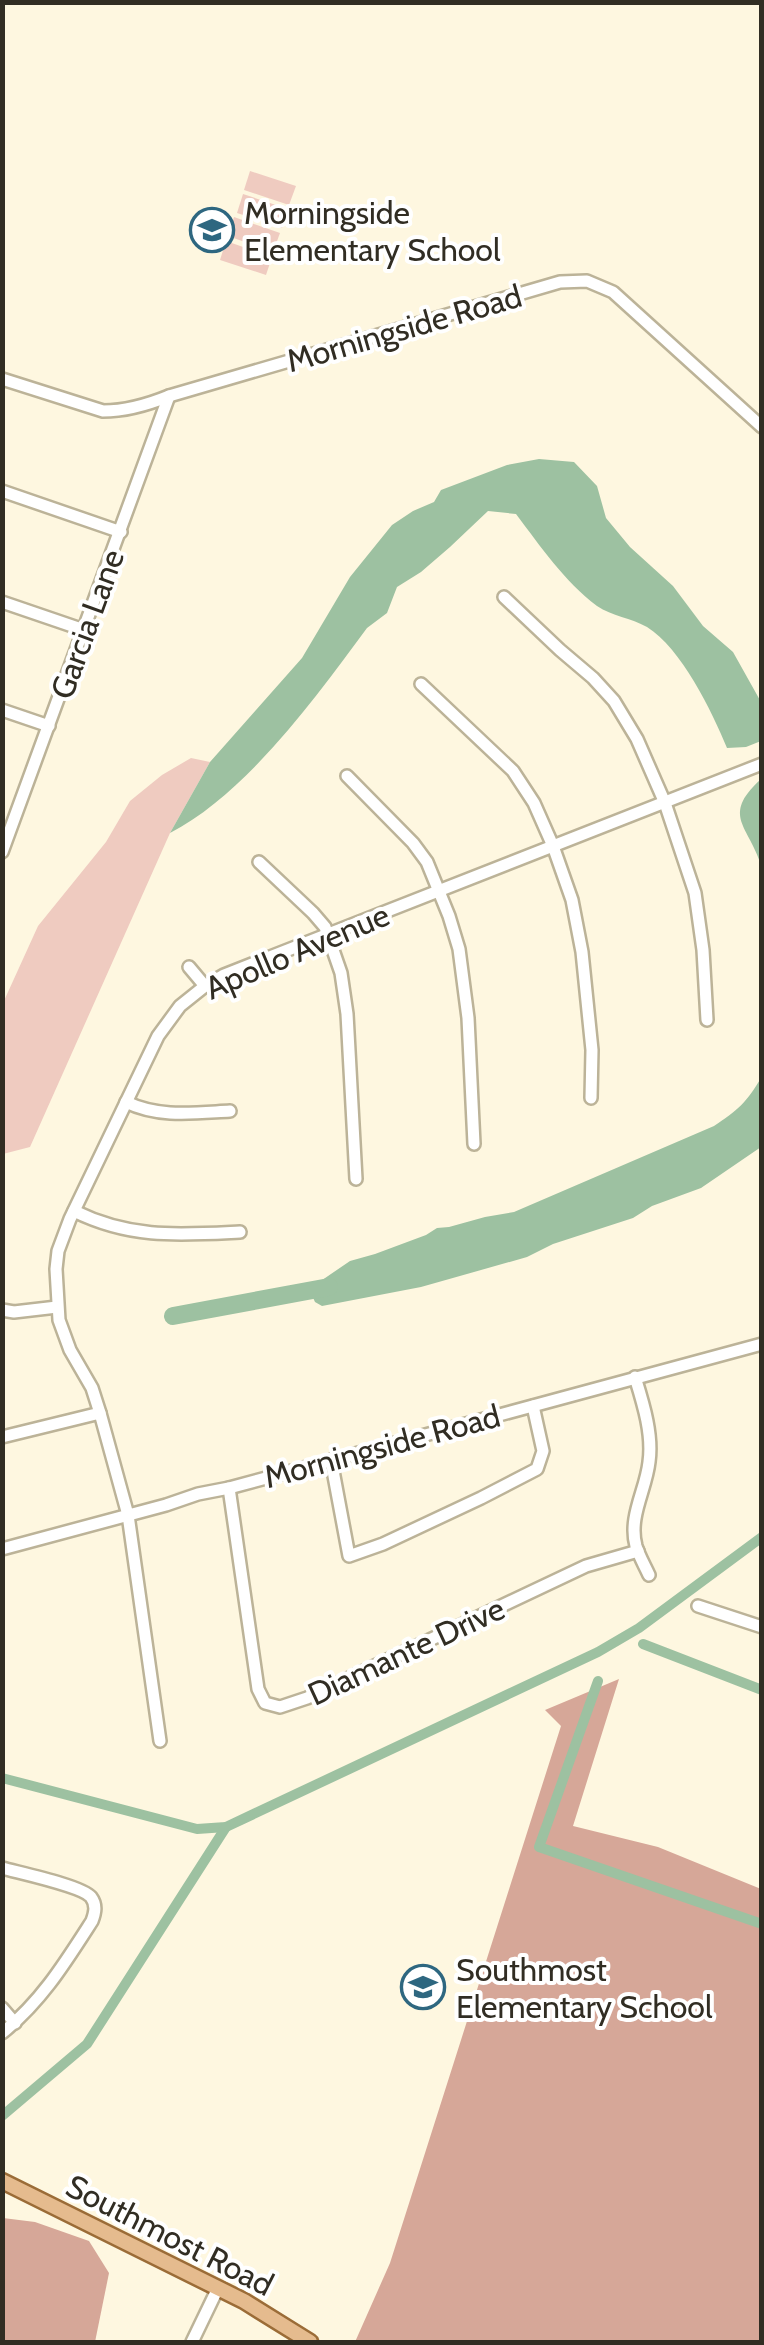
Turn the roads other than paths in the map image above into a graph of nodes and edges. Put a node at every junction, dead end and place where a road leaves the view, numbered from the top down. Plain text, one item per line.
1 (2, 378) edge
2 (169, 396) junction
3 (762, 428) edge
4 (2, 492) edge
5 (121, 532) junction
6 (504, 596) dead end
7 (2, 602) edge
8 (84, 630) junction
9 (421, 684) dead end
10 (2, 710) edge
11 (49, 726) junction
12 (762, 764) edge
13 (347, 776) dead end
14 (665, 803) junction
15 (553, 846) junction
16 (2, 852) edge
17 (259, 862) dead end
18 (439, 891) junction
19 (329, 934) junction
20 (190, 967) dead end
21 (205, 986) junction
22 (706, 1020) dead end
23 (591, 1098) dead end
24 (126, 1102) junction
25 (230, 1111) dead end
26 (474, 1144) dead end
27 (356, 1179) dead end
28 (74, 1211) junction
29 (240, 1232) dead end
30 (57, 1307) junction
31 (2, 1310) edge
32 (762, 1344) edge
33 (635, 1377) junction
34 (533, 1406) junction
35 (100, 1413) junction
36 (2, 1437) edge
37 (331, 1460) junction
38 (229, 1488) junction
39 (128, 1515) junction
40 (2, 1549) edge
41 (638, 1551) junction
42 (649, 1575) dead end
43 (698, 1606) dead end
44 (762, 1627) edge
45 (160, 1741) dead end
46 (2, 1868) edge
47 (2, 2008) edge
48 (15, 2023) junction
49 (2, 2033) edge
50 (2, 2181) edge
51 (218, 2288) junction
52 (192, 2342) edge
53 (310, 2342) edge

1 - 2 street, Morningside Road
2 - 3 street, Morningside Road
2 - 5 street, Garcia Lane
4 - 5 street
5 - 8 street, Garcia Lane
6 - 14 street
7 - 8 street
8 - 11 street, Garcia Lane
9 - 15 street
10 - 11 street
11 - 16 street, Garcia Lane
12 - 14 street, Apollo Avenue
13 - 18 street
14 - 15 street, Apollo Avenue
14 - 22 street
15 - 18 street, Apollo Avenue
15 - 23 street
17 - 19 street
18 - 19 street, Apollo Avenue
18 - 26 street
19 - 21 street, Apollo Avenue
19 - 27 street
20 - 21 street
21 - 24 street, Apollo Avenue
24 - 25 street
24 - 28 street, Apollo Avenue
28 - 29 street
28 - 30 street, Apollo Avenue
30 - 31 street
30 - 35 street, Apollo Avenue
32 - 33 street, Morningside Road
33 - 34 street, Morningside Road
33 - 41 street
34 - 37 street, Morningside Road
34 - 37 street
35 - 36 street
35 - 39 street, Apollo Avenue
37 - 38 street, Morningside Road
38 - 39 street, Morningside Road
38 - 41 street, Diamante Drive
39 - 40 street, Morningside Road
39 - 45 street, Apollo Avenue
41 - 42 street
43 - 44 street
46 - 48 street
47 - 48 street
48 - 49 street
50 - 51 main road, Southmost Road
51 - 52 street
51 - 53 main road, Southmost Road

